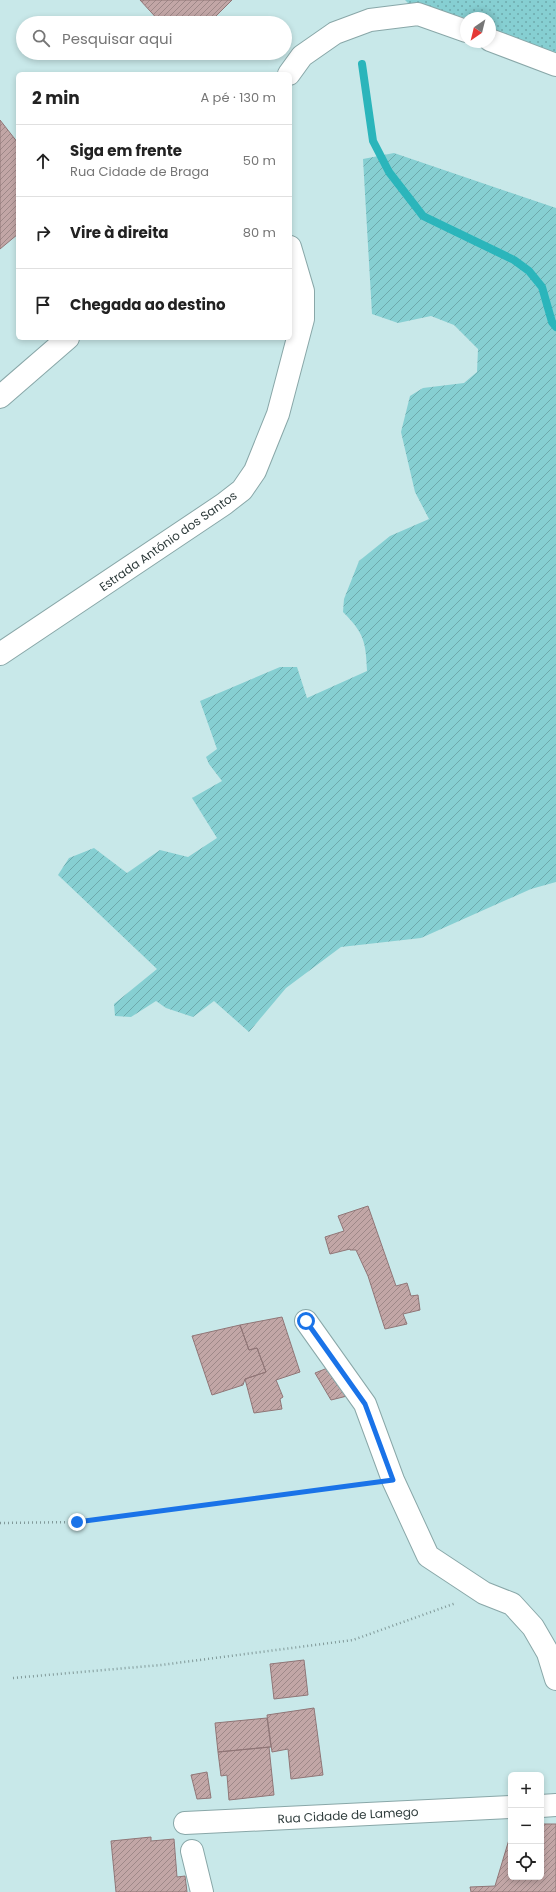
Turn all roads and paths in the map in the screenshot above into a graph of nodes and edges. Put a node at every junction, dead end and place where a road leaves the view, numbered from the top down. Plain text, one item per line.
1 (460, 30) edge
2 (496, 42) edge
3 (556, 65) edge
4 (290, 72) edge
5 (292, 259) edge
6 (66, 340) edge
7 (0, 397) edge
8 (0, 654) edge
9 (306, 1321) dead end
10 (393, 1480) junction
11 (0, 1523) edge
12 (484, 1593) junction
13 (13, 1678) dead end
14 (556, 1679) edge
15 (556, 1805) edge
16 (544, 1806) edge
17 (508, 1807) edge
18 (185, 1823) dead end
19 (192, 1851) dead end
20 (202, 1892) edge

1 - 4 street
2 - 3 street
5 - 8 street, Estrada António dos Santos
6 - 7 street
9 - 10 street
10 - 11 path
10 - 12 street
12 - 13 path
12 - 14 street
15 - 16 street
17 - 18 street, Rua Cidade de Lamego
19 - 20 street

